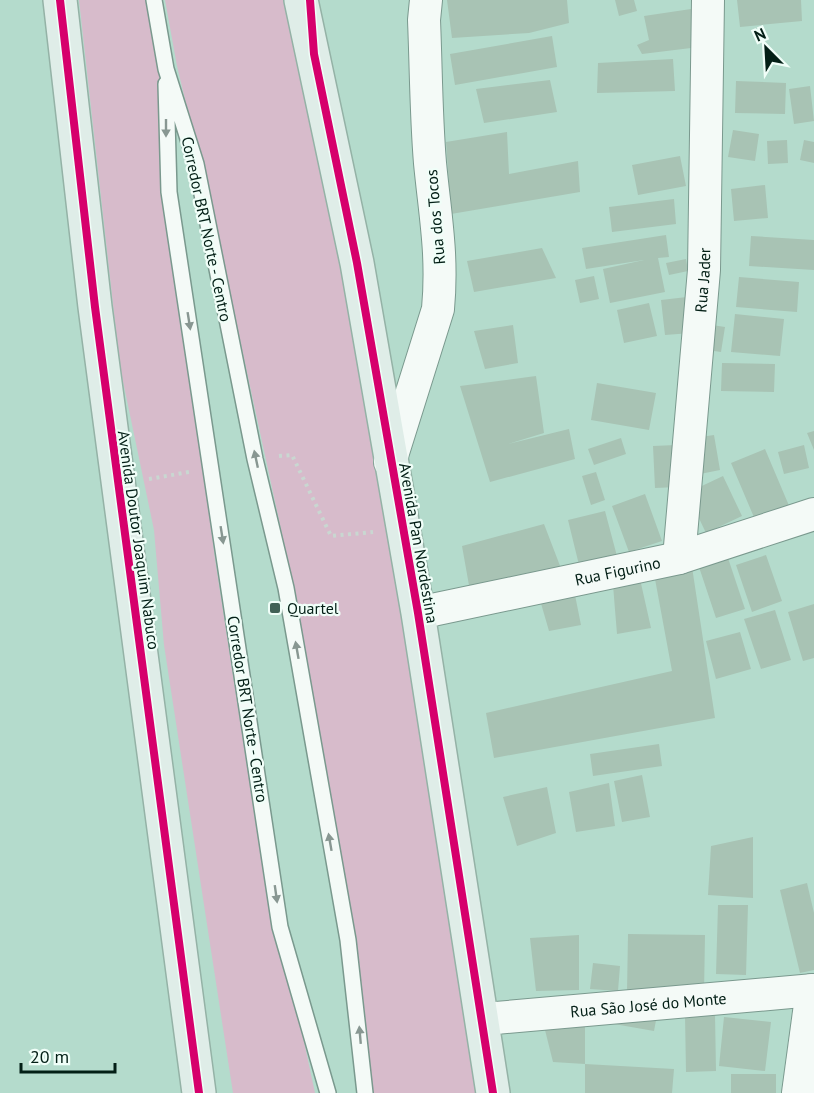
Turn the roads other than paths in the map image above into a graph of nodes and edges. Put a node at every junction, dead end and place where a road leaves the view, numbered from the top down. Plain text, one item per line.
1 (60, 0) edge
2 (154, 0) edge
3 (301, 0) edge
4 (426, 0) edge
5 (708, 0) edge
6 (166, 69) junction
7 (390, 462) junction
8 (814, 514) edge
9 (679, 558) junction
10 (418, 613) junction
11 (813, 990) edge
12 (484, 1019) junction
13 (200, 1084) edge
14 (328, 1093) edge
15 (365, 1093) edge
16 (494, 1093) edge
17 (798, 1093) edge

1 - 13 highway, Avenida Doutor Joaquim Nabuco
2 - 6 lane
3 - 7 highway, Avenida Pan Nordestina
4 - 7 street, Rua dos Tocos
5 - 9 street, Rua Jader
6 -> 14 lane, Corredor BRT Norte - Centro
15 -> 6 lane, Corredor BRT Norte - Centro
7 - 10 highway, Avenida Pan Nordestina
8 - 9 street, Rua Figurino
9 - 10 street, Rua Figurino
10 - 12 highway, Avenida Pan Nordestina
11 - 12 street, Rua São José do Monte
11 - 17 street
12 - 16 highway, Avenida Pan Nordestina

